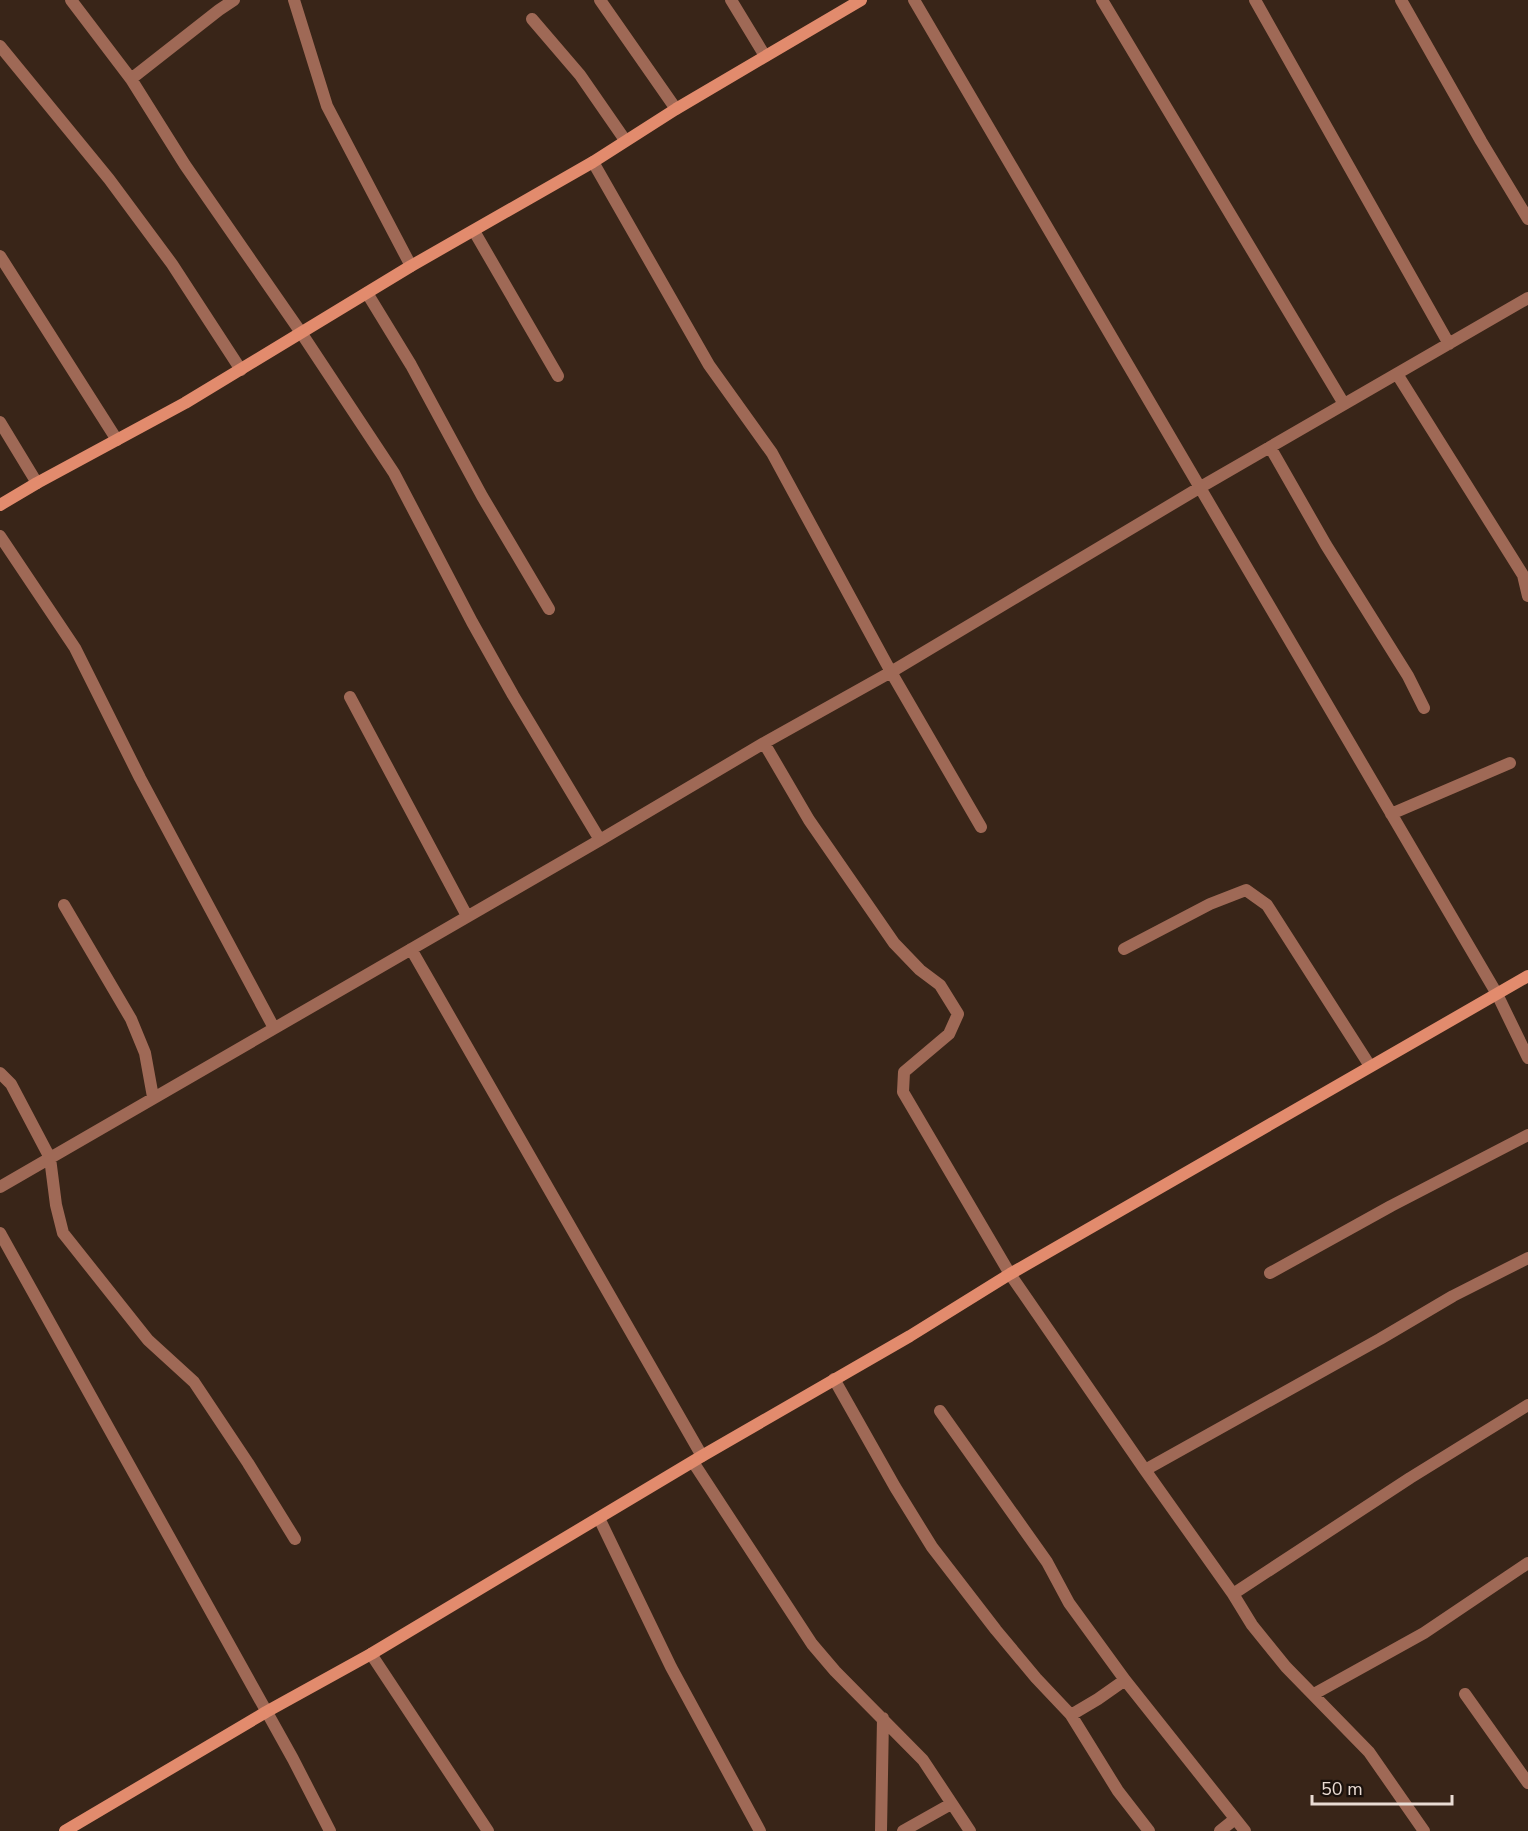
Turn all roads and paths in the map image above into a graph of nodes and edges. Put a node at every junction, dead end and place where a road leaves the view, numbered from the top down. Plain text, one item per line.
1 (71, 0) edge
2 (234, 0) edge
3 (294, 0) edge
4 (600, 0) edge
5 (731, 0) edge
6 (861, 0) edge
7 (915, 0) edge
8 (1102, 0) edge
9 (1255, 0) edge
10 (1401, 0) edge
11 (532, 19) dead end
12 (0, 46) edge
13 (765, 56) junction
14 (132, 79) junction
15 (676, 109) junction
16 (625, 140) junction
17 (593, 162) junction
18 (1528, 219) edge
19 (474, 231) junction
20 (0, 256) edge
21 (411, 266) junction
22 (367, 293) junction
23 (1528, 298) edge
24 (302, 334) junction
25 (1449, 344) junction
26 (241, 370) junction
27 (1396, 374) junction
28 (558, 376) dead end
29 (1344, 404) junction
30 (0, 422) edge
31 (117, 440) junction
32 (1270, 447) junction
33 (37, 483) junction
34 (1199, 488) junction
35 (0, 505) edge
36 (0, 536) edge
37 (1528, 596) edge
38 (549, 609) dead end
39 (891, 672) junction
40 (350, 697) dead end
41 (1424, 708) dead end
42 (764, 743) junction
43 (1510, 764) dead end
44 (1390, 813) junction
45 (981, 827) dead end
46 (600, 840) junction
47 (64, 905) dead end
48 (467, 916) junction
49 (411, 949) junction
50 (1124, 949) dead end
51 (1528, 976) edge
52 (1497, 994) junction
53 (274, 1028) junction
54 (1528, 1058) edge
55 (1370, 1066) junction
56 (0, 1073) edge
57 (153, 1097) junction
58 (1528, 1135) edge
59 (50, 1158) junction
60 (0, 1187) edge
61 (0, 1233) edge
62 (1528, 1258) edge
63 (1270, 1273) dead end
64 (1010, 1274) junction
65 (834, 1379) junction
66 (1528, 1405) edge
67 (939, 1411) dead end
68 (698, 1459) junction
69 (1145, 1470) junction
70 (599, 1518) junction
71 (295, 1539) dead end
72 (1528, 1563) edge
73 (1233, 1594) junction
74 (371, 1654) junction
75 (1125, 1680) junction
76 (1314, 1694) junction
77 (1465, 1694) dead end
78 (266, 1712) junction
79 (1071, 1715) junction
80 (883, 1718) junction
81 (1528, 1783) edge
82 (951, 1804) junction
83 (1235, 1819) junction
84 (65, 1831) edge
85 (330, 1831) edge
86 (488, 1831) edge
87 (760, 1831) edge
88 (881, 1831) edge
89 (903, 1831) edge
90 (970, 1831) edge
91 (1149, 1831) edge
92 (1220, 1831) edge
93 (1245, 1831) edge
94 (1424, 1831) edge

1 - 14 street
2 - 14 street
3 - 21 street
4 - 15 street
5 - 13 street
6 - 13 street
7 - 34 street
8 - 29 street
9 - 25 street
10 - 18 street
11 - 16 street
12 - 26 street
13 - 15 street
14 - 24 street
15 - 16 street
16 - 17 street
17 - 19 street
17 - 39 street
19 - 21 street
19 - 28 street
20 - 31 street
21 - 22 street
22 - 24 street
22 - 38 street
23 - 25 street
24 - 26 street
24 - 46 street
25 - 27 street
26 - 31 street
27 - 29 street
27 - 37 street
29 - 32 street
30 - 33 street
31 - 33 street
32 - 34 street
32 - 41 street
33 - 35 street
34 - 39 street
34 - 44 street
36 - 53 street
39 - 42 street
39 - 45 street
40 - 48 street
42 - 46 street
42 - 64 street
43 - 44 street
44 - 52 street
46 - 48 street
47 - 57 street
48 - 49 street
49 - 53 street
49 - 68 street
50 - 55 street
51 - 52 street
52 - 54 street
52 - 55 street
53 - 57 street
55 - 64 street
56 - 59 street
57 - 59 street
58 - 63 street
59 - 60 street
59 - 71 street
61 - 78 street
62 - 69 street
64 - 65 street
64 - 69 street
65 - 68 street
65 - 79 street
66 - 73 street
67 - 75 street
68 - 70 street
68 - 80 street
69 - 73 street
70 - 74 street
70 - 87 street
72 - 76 street
73 - 76 street
74 - 78 street
74 - 86 street
75 - 79 street
75 - 83 street
76 - 94 street
77 - 81 street
78 - 84 street
78 - 85 street
79 - 91 street
80 - 82 street
80 - 88 street
82 - 89 street
82 - 90 street
83 - 92 street
83 - 93 street

